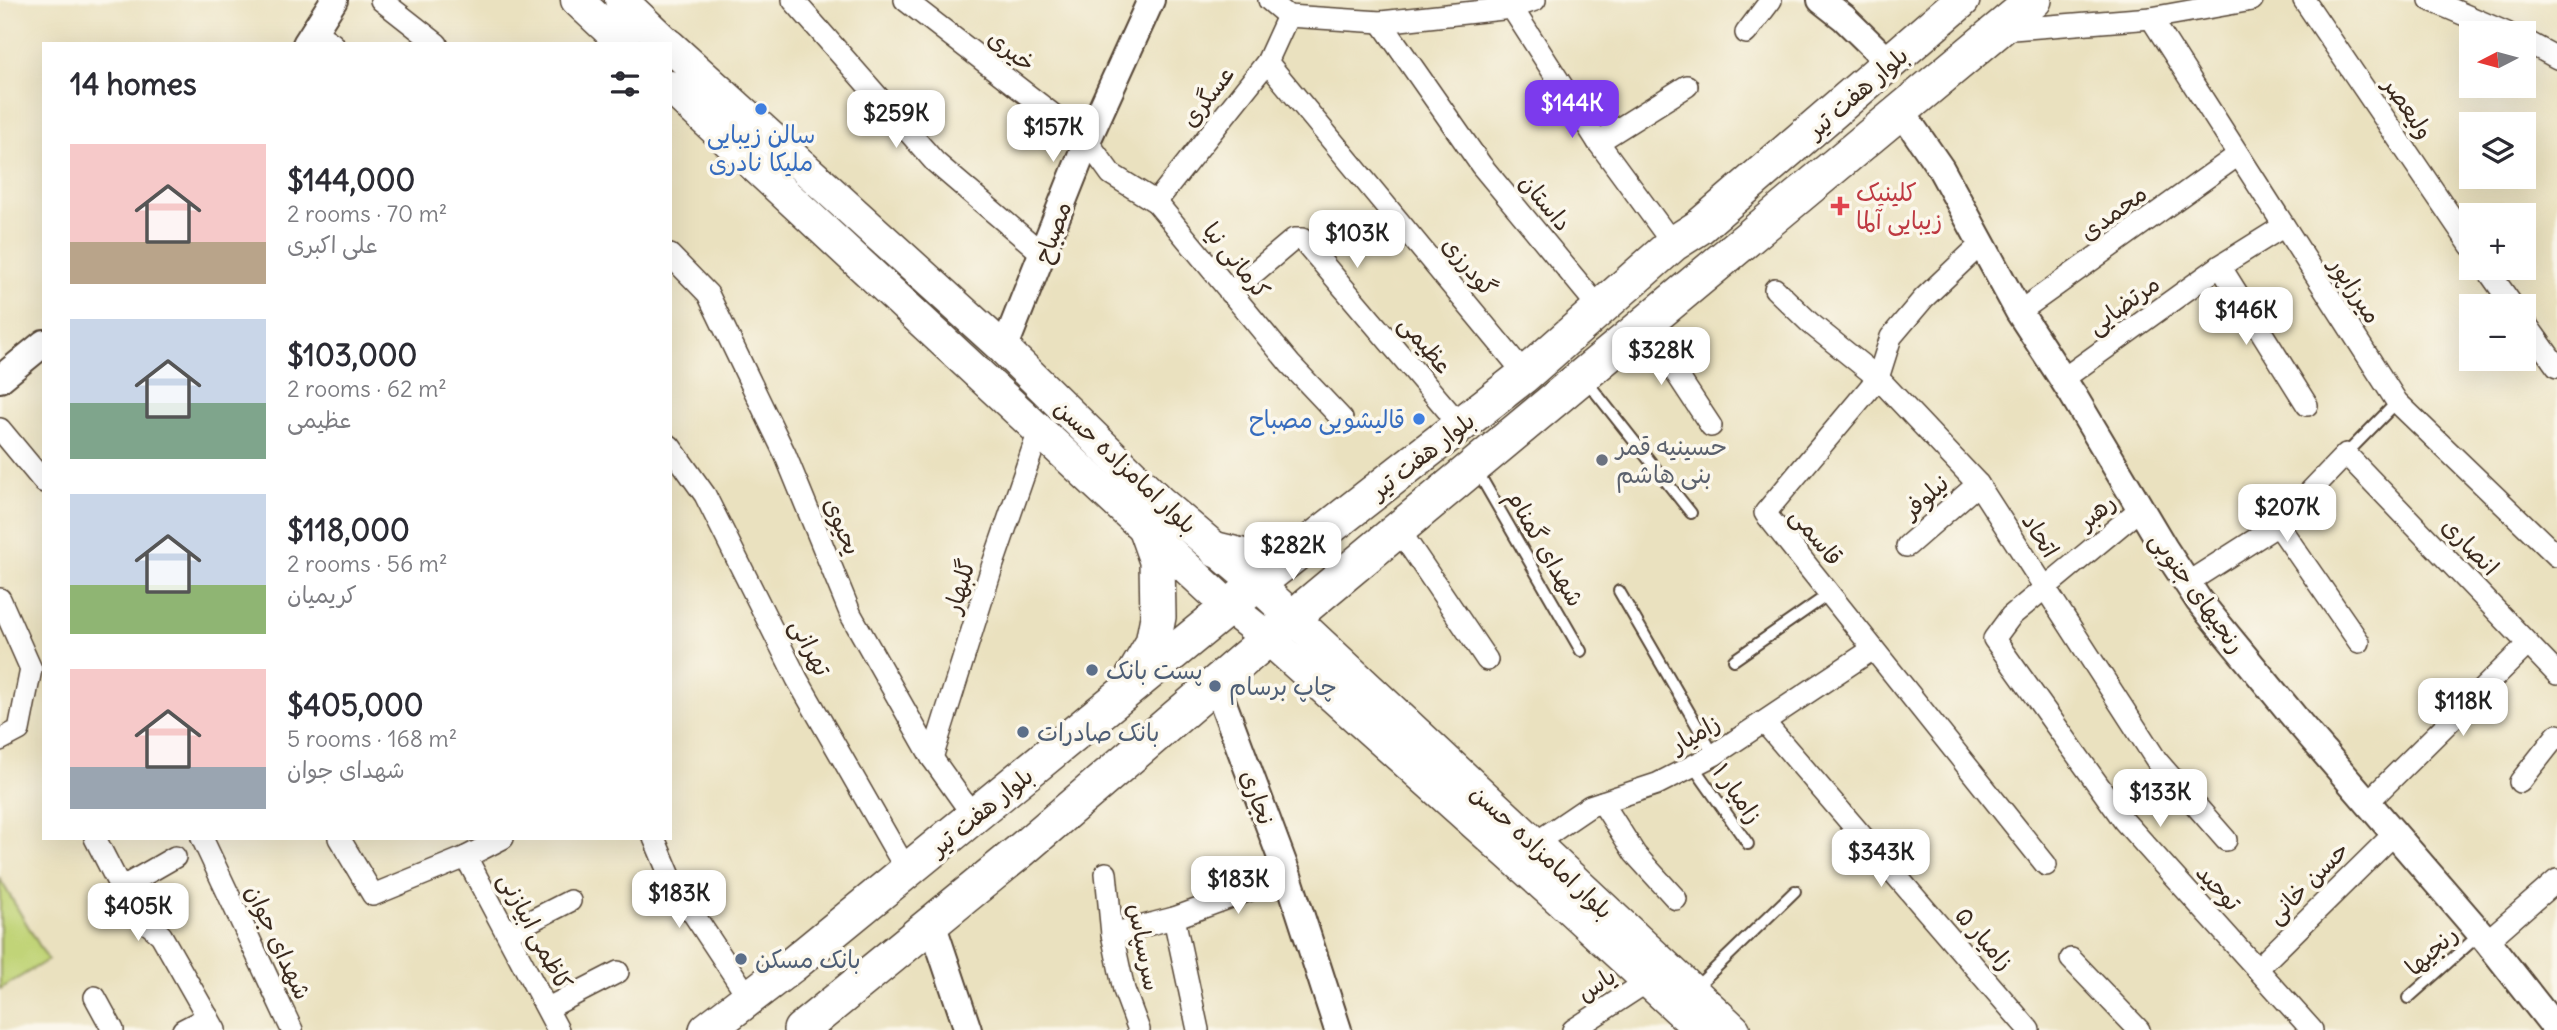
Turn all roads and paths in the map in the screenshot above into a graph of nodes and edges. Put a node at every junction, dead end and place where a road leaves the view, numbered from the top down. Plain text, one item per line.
1 (334, 0) edge
2 (381, 0) edge
3 (577, 0) edge
4 (621, 0) edge
5 (793, 0) edge
6 (905, 0) edge
7 (1151, 0) edge
8 (1269, 0) edge
9 (1535, 0) edge
10 (1771, 0) edge
11 (1821, 0) edge
12 (1962, 0) edge
13 (2034, 0) edge
14 (2252, 0) edge
15 (2304, 0) edge
16 (2430, 0) edge
17 (1512, 8) junction
18 (1288, 16) junction
19 (2151, 18) junction
20 (2479, 21) edge
21 (1381, 22) junction
22 (1998, 30) junction
23 (1746, 33) dead end
24 (318, 40) edge
25 (434, 42) edge
26 (622, 42) edge
27 (666, 42) edge
28 (2536, 47) edge
29 (672, 48) edge
30 (2557, 58) edge
31 (1267, 62) junction
32 (1890, 63) junction
33 (1687, 86) dead end
34 (672, 89) edge
35 (1901, 111) junction
36 (1087, 141) junction
37 (1598, 142) junction
38 (2238, 155) junction
39 (1767, 169) junction
40 (1156, 202) junction
41 (1793, 202) junction
42 (2284, 226) junction
43 (2459, 228) edge
44 (1686, 236) junction
45 (1981, 244) junction
46 (1044, 255) junction
47 (672, 257) edge
48 (1723, 260) junction
49 (2220, 266) junction
50 (1775, 289) dead end
51 (1230, 293) junction
52 (1601, 310) junction
53 (2019, 312) junction
54 (1645, 326) junction
55 (2536, 338) edge
56 (42, 345) edge
57 (1004, 349) junction
58 (2557, 367) edge
59 (1525, 374) junction
60 (1584, 376) junction
61 (1878, 378) junction
62 (0, 379) edge
63 (2063, 379) junction
64 (2397, 402) junction
65 (2307, 405) dead end
66 (1342, 419) dead end
67 (1460, 425) junction
68 (1712, 426) dead end
69 (0, 429) edge
70 (1039, 431) junction
71 (672, 449) edge
72 (2346, 454) junction
73 (1474, 467) junction
74 (42, 480) edge
75 (1978, 484) junction
76 (2140, 509) junction
77 (1691, 513) dead end
78 (2278, 525) junction
79 (1146, 530) junction
80 (1399, 530) junction
81 (1907, 547) dead end
82 (1302, 549) junction
83 (1217, 550) junction
84 (2557, 556) edge
85 (2187, 583) junction
86 (1257, 584) junction
87 (2044, 588) junction
88 (1619, 591) dead end
89 (1829, 594) junction
90 (0, 599) edge
91 (1230, 608) junction
92 (1281, 628) junction
93 (1994, 639) joint
94 (2359, 642) dead end
95 (2528, 644) junction
96 (1873, 649) junction
97 (1581, 651) dead end
98 (1487, 660) dead end
99 (1734, 660) dead end
100 (2557, 674) edge
101 (1216, 684) junction
102 (1117, 700) junction
103 (1764, 722) junction
104 (2557, 735) edge
105 (0, 740) edge
106 (1714, 755) junction
107 (933, 758) junction
108 (1693, 766) junction
109 (2520, 782) dead end
110 (1602, 802) junction
111 (2368, 802) junction
112 (974, 817) junction
113 (2395, 833) junction
114 (96, 840) edge
115 (203, 840) edge
116 (340, 840) edge
117 (499, 840) edge
118 (655, 840) edge
119 (2226, 840) dead end
120 (1534, 844) junction
121 (1748, 844) dead end
122 (175, 857) dead end
123 (466, 857) junction
124 (2046, 865) dead end
125 (907, 872) junction
126 (1106, 873) dead end
127 (1288, 876) junction
128 (2557, 880) edge
129 (121, 888) junction
130 (1795, 891) dead end
131 (1676, 898) dead end
132 (570, 901) dead end
133 (1174, 918) junction
134 (932, 923) junction
135 (507, 933) junction
136 (1112, 934) junction
137 (2484, 937) junction
138 (2071, 959) dead end
139 (2257, 969) junction
140 (618, 972) dead end
141 (1648, 981) junction
142 (1692, 991) junction
143 (95, 997) dead end
144 (749, 998) junction
145 (2409, 998) dead end
146 (548, 1008) junction
147 (211, 1023) edge
148 (813, 1026) edge
149 (113, 1030) edge
150 (183, 1030) edge
151 (292, 1030) edge
152 (558, 1030) edge
153 (707, 1030) edge
154 (968, 1030) edge
155 (1139, 1030) edge
156 (1198, 1030) edge
157 (1338, 1030) edge
158 (1573, 1030) edge
159 (1701, 1030) edge
160 (1734, 1030) edge
161 (2029, 1030) edge
162 (2139, 1030) edge
163 (2312, 1030) edge
164 (2557, 1030) edge

1 - 24 street
2 - 25 street
3 - 26 main road
4 - 27 main road, بلوار امامزاده حسن
5 - 46 street
6 - 36 street, خیری
7 - 36 street, مصباح
8 - 18 street
9 - 17 street
10 - 23 street
11 - 32 street
12 - 32 main road, بلوار هفت تیر
13 - 22 main road, بلوار هفت تیر
14 - 19 street
15 - 43 street, ولیعصر
16 - 20 street
17 - 21 street
17 - 37 street
18 - 21 street
18 - 31 street, عسگری
19 - 22 street
19 - 38 street, میرزاپور
21 - 52 street, داستان
22 - 35 main road, بلوار هفت تیر
28 - 30 street
29 - 57 main road, بلوار امامزاده حسن
31 - 40 street, عسگری
31 - 59 street, گودرزی
32 - 39 main road, بلوار هفت تیر
33 - 37 street
34 - 70 main road, بلوار امامزاده حسن
35 - 41 main road, بلوار هفت تیر
35 - 45 street, رنجیهای جنوبی
36 - 40 street, کرمانی نیا
36 - 46 street, مصباح
37 - 44 street
38 - 42 street, میرزاپور
38 - 53 street, محمدی
39 - 41 main road
39 - 44 main road, بلوار هفت تیر
40 - 51 street, کرمانی نیا
41 - 48 main road, بلوار هفت تیر
42 - 49 street, مرتضایی
42 - 64 street, میرزاپور
44 - 48 main road
44 - 52 main road, بلوار هفت تیر
45 - 53 street, رنجیهای جنوبی
45 - 61 street, قاسمی
46 - 57 street, مصباح
47 - 107 street, یحیوی
48 - 54 main road, بلوار هفت تیر
49 - 63 street, مرتضایی
49 - 65 street
50 - 61 street, اتحاد
51 - 66 street, کرمانی نیا
51 - 67 street, عظیمی
52 - 59 main road, بلوار هفت تیر
53 - 63 street, رنجیهای جنوبی
54 - 60 main road, بلوار هفت تیر
54 - 68 street
55 - 58 street
56 - 62 street
57 - 83 main road, بلوار امامزاده حسن
59 - 67 main road, بلوار هفت تیر
60 - 73 main road, بلوار هفت تیر
60 - 77 lane
61 - 75 street, اتحاد
61 - 89 street, قاسمی
63 - 76 street, رنجیهای جنوبی
64 - 72 lane
64 - 84 street, میرزاپور
67 - 82 main road, بلوار هفت تیر
69 - 74 street
70 - 79 main road, بلوار امامزاده حسن
70 - 107 street, گلبهار
71 - 125 street, تهرانی
72 - 78 street
72 - 95 street, انصاری
73 - 80 main road, بلوار هفت تیر
73 - 97 lane, شهدای گمنام
75 - 81 street, نیلوفر
75 - 87 street, اتحاد
76 - 85 street, رنجیهای جنوبی
76 - 87 street, رهبر
78 - 85 street
78 - 94 street
79 - 91 main road, بلوار امامزاده حسن
79 - 102 main road
80 - 92 main road, بلوار هفت تیر
80 - 98 street
82 - 83 main road
82 - 86 main road, بلوار هفت تیر
83 - 86 main road, بلوار امامزاده حسن
85 - 111 street, رنجیهای جنوبی
86 - 91 main road, بلوار هفت تیر
86 - 92 main road, بلوار امامزاده حسن
87 - 93 street, رهبر
87 - 119 street, اتحاد
88 - 106 lane
89 - 96 street, قاسمی
89 - 99 lane
90 - 105 street
91 - 92 main road, بلوار امامزاده حسن
91 - 102 main road, بلوار هفت تیر
92 - 101 main road, بلوار هفت تیر
92 - 120 main road, بلوار امامزاده حسن
92 - 141 main road, بلوار امامزاده حسن
93 - 139 street, توحید
95 - 100 street, انصاری
95 - 111 street
96 - 103 street, زامیار
96 - 124 street, قاسمی
101 - 127 street, نجاری
101 - 134 main road, بلوار هفت تیر
102 - 112 main road, بلوار هفت تیر
103 - 106 street, زامیار
103 - 161 street, زامیار ۵
104 - 109 street
106 - 108 street, زامیار
107 - 112 street, یحیوی
108 - 110 street, زامیار
108 - 121 lane, زامیار ۱
110 - 120 street, زامیار
110 - 131 street
111 - 113 street, رنجیهای جنوبی
112 - 125 main road, بلوار هفت تیر
113 - 137 street, رنجیهای جنوبی
113 - 139 street, حسن خانی
114 - 129 street
115 - 151 street, شهدای جوان
116 - 123 street, کاظمی ابیازنی
117 - 123 street
118 - 144 street
120 - 142 main road, بلوار امامزاده حسن
122 - 129 street
123 - 135 street, کاظمی ابیازنی
125 - 144 main road, بلوار هفت تیر
126 - 136 street, سرسپاس
127 - 133 street
127 - 157 street, نجاری
128 - 137 street
129 - 147 street
130 - 142 lane
132 - 135 street
133 - 136 street
133 - 156 street
134 - 148 main road, بلوار هفت تیر
134 - 154 street
135 - 146 street, کاظمی ابیازنی
136 - 155 street, سرسپاس
137 - 145 lane, رنجیها
137 - 164 street, رنجیهای جنوبی
138 - 162 street
139 - 163 street, توحید
140 - 146 street
141 - 158 street, یاس
141 - 159 main road, بلوار امامزاده حسن
142 - 160 main road, بلوار امامزاده حسن
143 - 149 street
144 - 153 main road, بلوار هفت تیر
146 - 152 street, کاظمی ابیازنی
147 - 150 street

